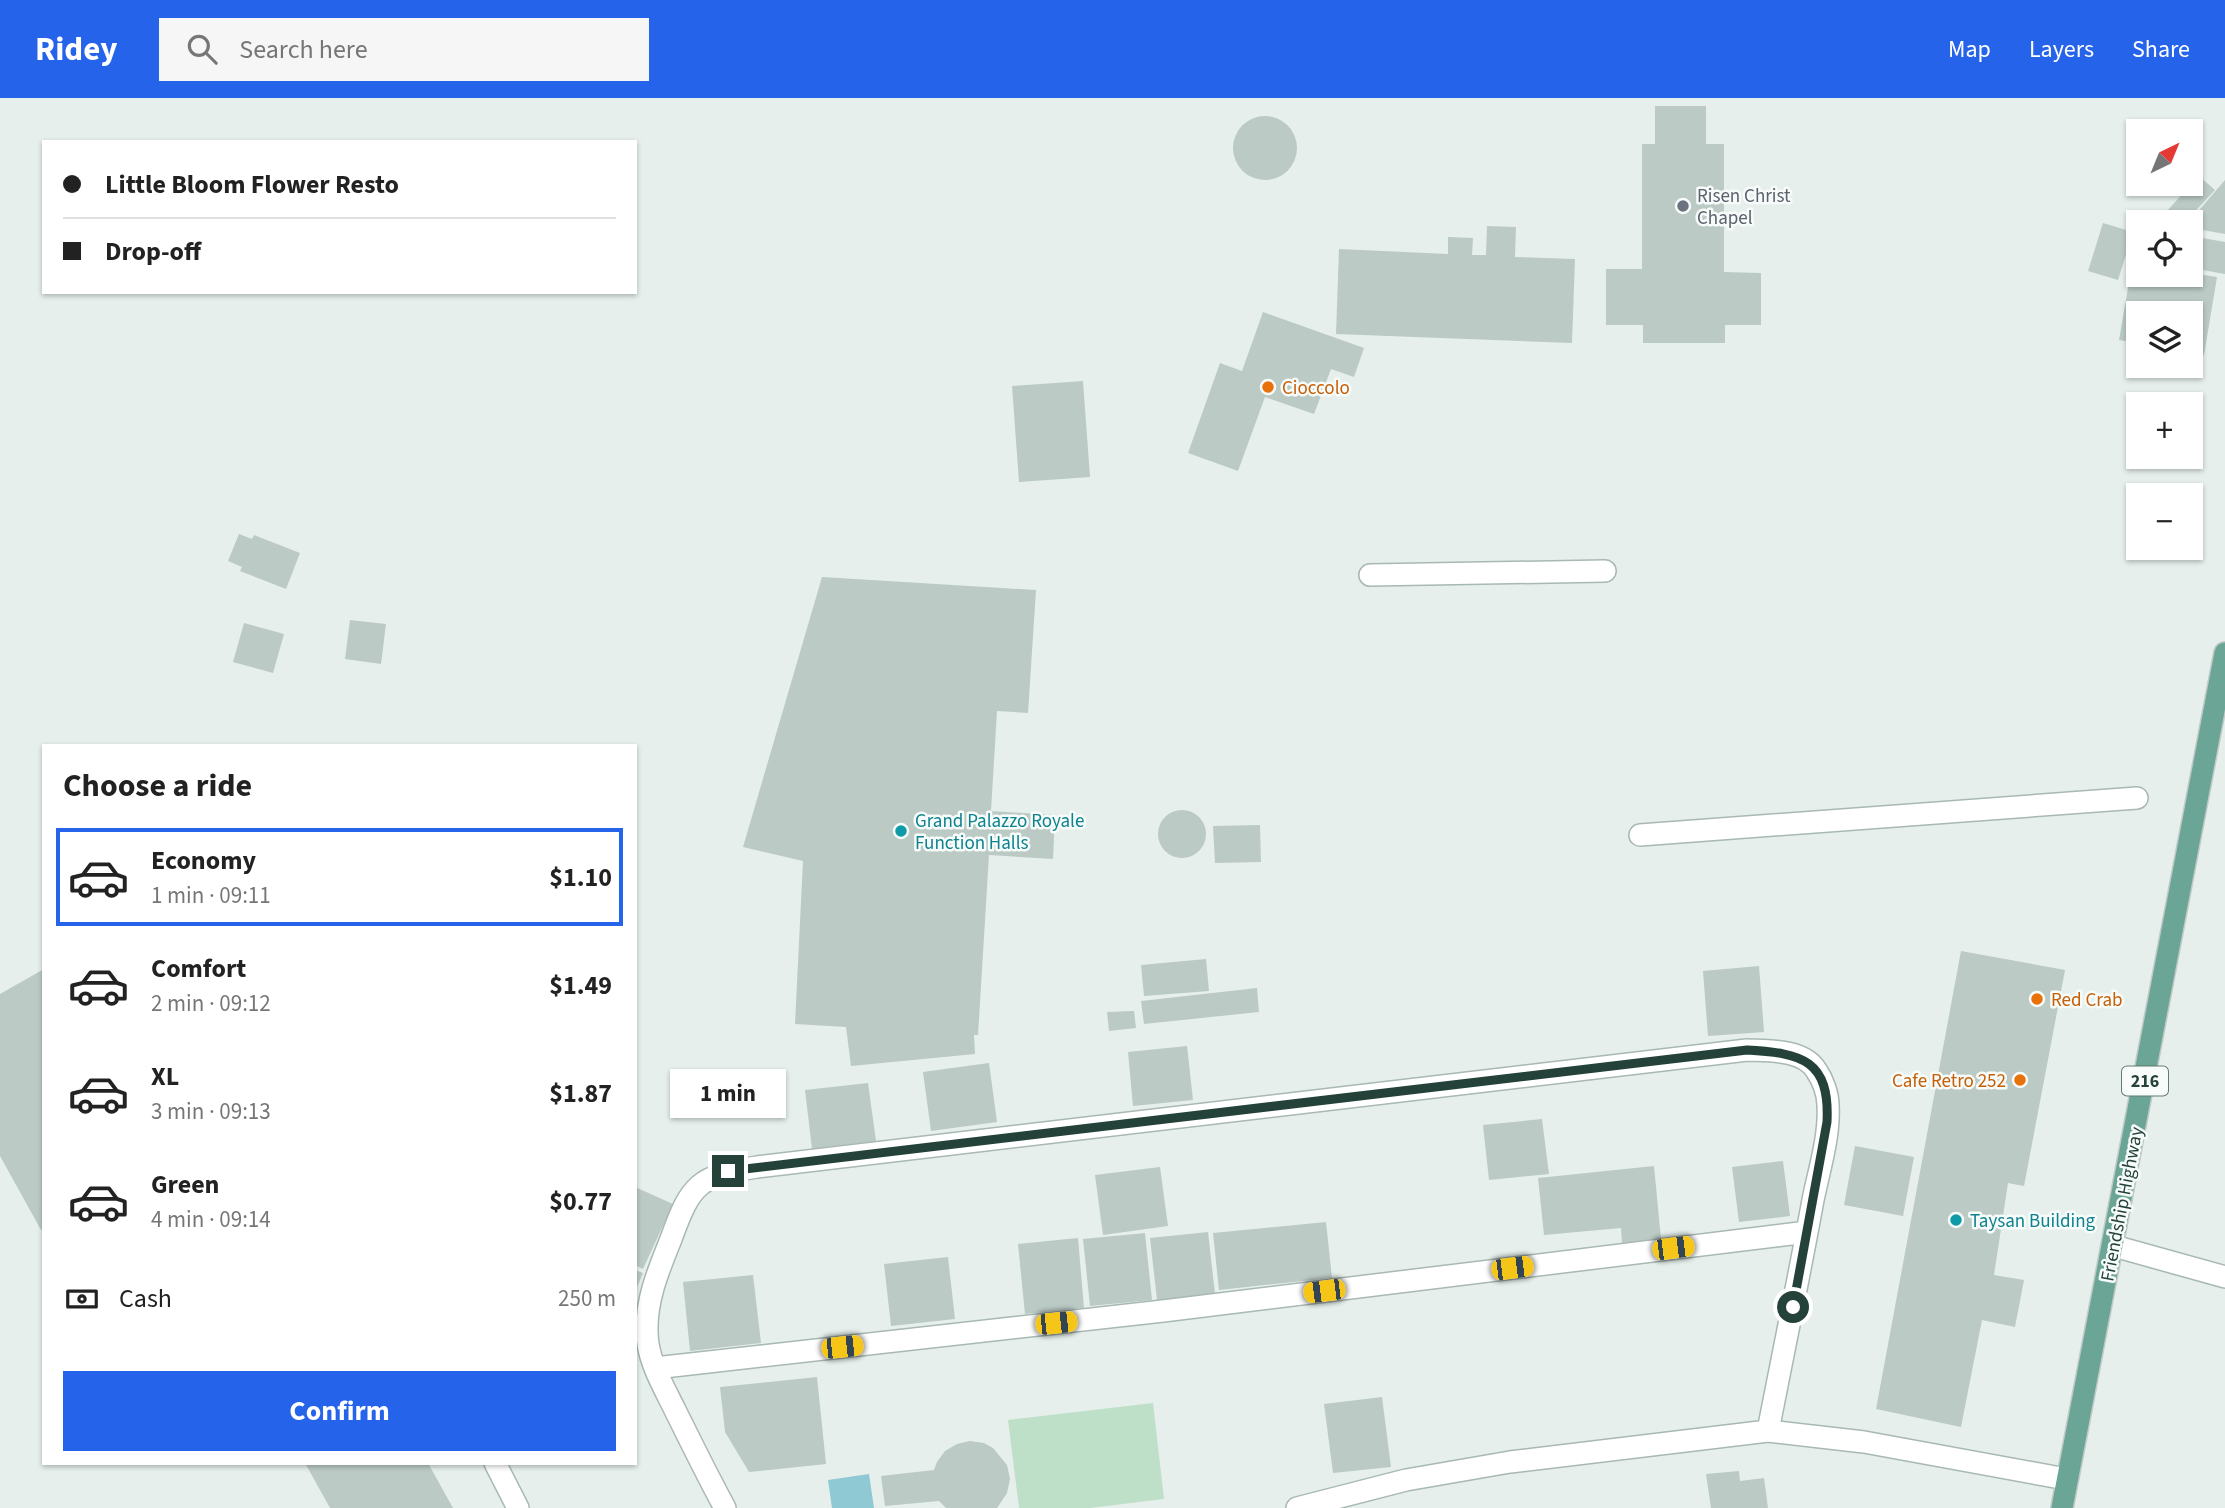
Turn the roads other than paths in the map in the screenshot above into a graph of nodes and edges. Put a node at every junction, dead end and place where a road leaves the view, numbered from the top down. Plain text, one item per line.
1 (1605, 571) dead end
2 (1370, 575) dead end
3 (2225, 653) edge
4 (2137, 798) dead end
5 (1640, 835) dead end
6 (1807, 1232) junction
7 (2114, 1246) junction
8 (2225, 1277) edge
9 (655, 1368) junction
10 (1768, 1431) junction
11 (496, 1465) edge
12 (2066, 1479) junction
13 (518, 1508) edge
14 (725, 1508) edge
15 (1297, 1508) edge
16 (2062, 1508) edge

1 - 2 street
3 - 7 main road, Friendship Highway / 216
4 - 5 street
6 - 9 street
6 - 9 street
6 - 10 street
7 - 8 street
7 - 12 main road, Friendship Highway / 216
9 - 14 street
10 - 12 street
10 - 15 street
11 - 13 street
12 - 16 main road, Friendship Highway / 216

